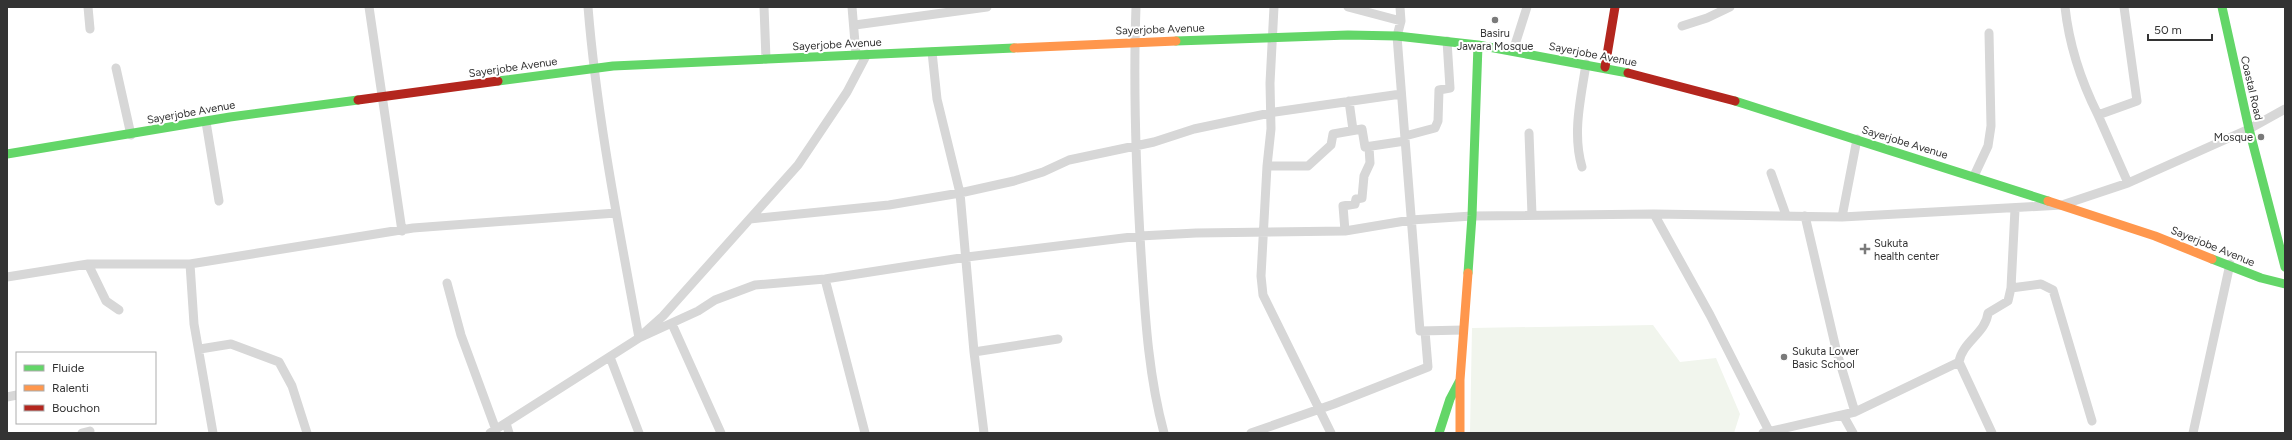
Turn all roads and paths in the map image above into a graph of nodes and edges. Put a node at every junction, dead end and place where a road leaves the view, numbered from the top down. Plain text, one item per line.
1 (88, 7) edge
2 (369, 7) edge
3 (588, 7) edge
4 (764, 7) edge
5 (852, 7) edge
6 (987, 7) edge
7 (1136, 7) edge
8 (1274, 7) edge
9 (1348, 7) edge
10 (1400, 7) edge
11 (1527, 7) edge
12 (1615, 7) edge
13 (1730, 7) edge
14 (2065, 7) edge
15 (2124, 7) edge
16 (2222, 7) edge
17 (1401, 21) junction
18 (855, 26) junction
19 (1682, 26) dead end
20 (90, 29) dead end
21 (1989, 33) dead end
22 (1397, 36) junction
23 (1272, 37) junction
24 (1447, 41) junction
25 (1134, 42) junction
26 (1478, 45) junction
27 (1513, 51) junction
28 (932, 52) junction
29 (867, 54) junction
30 (856, 55) junction
31 (766, 59) junction
32 (1586, 64) junction
33 (1605, 67) junction
34 (116, 68) dead end
35 (593, 68) junction
36 (1401, 94) junction
37 (384, 98) junction
38 (1349, 101) junction
39 (2285, 109) edge
40 (1270, 113) junction
41 (2098, 115) junction
42 (206, 122) junction
43 (2249, 129) junction
44 (1353, 130) junction
45 (1529, 133) dead end
46 (131, 135) junction
47 (1405, 138) junction
48 (1857, 140) junction
49 (1137, 145) junction
50 (1369, 147) junction
51 (7, 154) edge
52 (1267, 166) junction
53 (1582, 167) dead end
54 (1771, 173) dead end
55 (1974, 176) junction
56 (2128, 182) junction
57 (960, 193) junction
58 (219, 201) dead end
59 (2062, 205) junction
60 (2015, 209) junction
61 (616, 212) junction
62 (1654, 214) junction
63 (1532, 215) junction
64 (1786, 215) junction
65 (1472, 216) junction
66 (1805, 216) junction
67 (1842, 217) junction
68 (750, 219) junction
69 (1411, 220) junction
70 (402, 230) junction
71 (1263, 231) junction
72 (1345, 231) junction
73 (1140, 236) junction
74 (967, 257) junction
75 (88, 264) junction
76 (190, 264) junction
77 (2230, 264) junction
78 (2285, 267) edge
79 (7, 277) edge
80 (825, 279) junction
81 (447, 283) dead end
82 (2285, 284) edge
83 (2011, 288) junction
84 (119, 310) dead end
85 (672, 324) junction
86 (1463, 330) junction
87 (1425, 331) junction
88 (639, 338) junction
89 (1058, 339) dead end
90 (200, 349) junction
91 (974, 352) junction
92 (610, 357) junction
93 (1959, 362) junction
94 (1460, 380) junction
95 (1318, 409) junction
96 (1855, 412) junction
97 (1843, 415) junction
98 (2092, 421) dead end
99 (506, 424) junction
100 (493, 431) edge
101 (1767, 432) edge
102 (212, 433) edge
103 (307, 433) edge
104 (509, 433) edge
105 (639, 433) edge
106 (721, 433) edge
107 (865, 433) edge
108 (984, 433) edge
109 (1164, 433) edge
110 (1251, 433) edge
111 (1331, 433) edge
112 (1439, 433) edge
113 (1460, 433) edge
114 (1853, 433) edge
115 (1992, 433) edge
116 (2193, 433) edge

1 - 20 street
2 - 37 street
3 - 35 street
4 - 31 street
5 - 18 street
6 - 18 street
7 - 25 street
8 - 23 street
9 - 17 street
10 - 17 street
11 - 27 street
12 - 33 street
13 - 19 street
14 - 41 street
15 - 41 street
16 - 43 street, Coastal Road
17 - 22 street
18 - 30 street
21 - 55 street
22 - 23 street, Sayerjobe Avenue
22 - 24 street, Sayerjobe Avenue
22 - 36 street
23 - 25 street, Sayerjobe Avenue
23 - 40 street
24 - 26 street, Sayerjobe Avenue
24 - 47 street
25 - 28 street, Sayerjobe Avenue
25 - 49 street
26 - 27 street, Sayerjobe Avenue
26 - 65 street
27 - 32 street, Sayerjobe Avenue
28 - 29 street, Sayerjobe Avenue
28 - 57 street
29 - 30 street, Sayerjobe Avenue
29 - 68 street
30 - 31 street, Sayerjobe Avenue
31 - 35 street, Sayerjobe Avenue
32 - 33 street, Sayerjobe Avenue
32 - 53 street
33 - 48 street, Sayerjobe Avenue
34 - 46 street
35 - 37 street, Sayerjobe Avenue
35 - 61 street
36 - 38 street
36 - 47 street
37 - 42 street, Sayerjobe Avenue
37 - 70 street
38 - 40 street
38 - 44 street
39 - 43 street
40 - 49 street
40 - 52 street
41 - 56 street
42 - 46 street, Sayerjobe Avenue
42 - 58 street
43 - 56 street
43 - 78 street, Coastal Road
44 - 50 street
44 - 52 street
45 - 63 street
46 - 51 street, Sayerjobe Avenue
47 - 50 street
47 - 69 street
48 - 55 street, Sayerjobe Avenue
48 - 67 street
49 - 57 street
49 - 73 street
50 - 72 street
52 - 71 street
54 - 64 street
55 - 59 street, Sayerjobe Avenue
56 - 59 street
57 - 68 street
57 - 74 street
59 - 60 street
59 - 77 street, Sayerjobe Avenue
60 - 67 street
60 - 83 street
61 - 70 street
61 - 88 street
62 - 63 street
62 - 64 street
62 - 101 street
63 - 65 street
64 - 66 street
65 - 69 street
65 - 86 street
66 - 67 street
66 - 96 street
68 - 88 street
69 - 72 street
69 - 87 street
70 - 76 street
71 - 72 street
71 - 73 street
71 - 95 street
73 - 74 street
73 - 109 street
74 - 80 street
74 - 91 street
75 - 76 street
75 - 79 street
75 - 84 street
76 - 90 street
77 - 82 street, Sayerjobe Avenue
77 - 116 street
80 - 85 street
80 - 107 street
81 - 100 street
83 - 93 street
83 - 98 street
85 - 88 street
85 - 106 street
86 - 87 street
86 - 94 street
87 - 95 street
88 - 92 street
89 - 91 street
90 - 102 street
90 - 103 street
91 - 108 street
92 - 99 street
92 - 105 street
93 - 96 street
93 - 115 street
94 - 112 street
94 - 113 street
95 - 110 street
95 - 111 street
96 - 97 street
97 - 101 street
97 - 114 street
99 - 100 street
99 - 104 street

